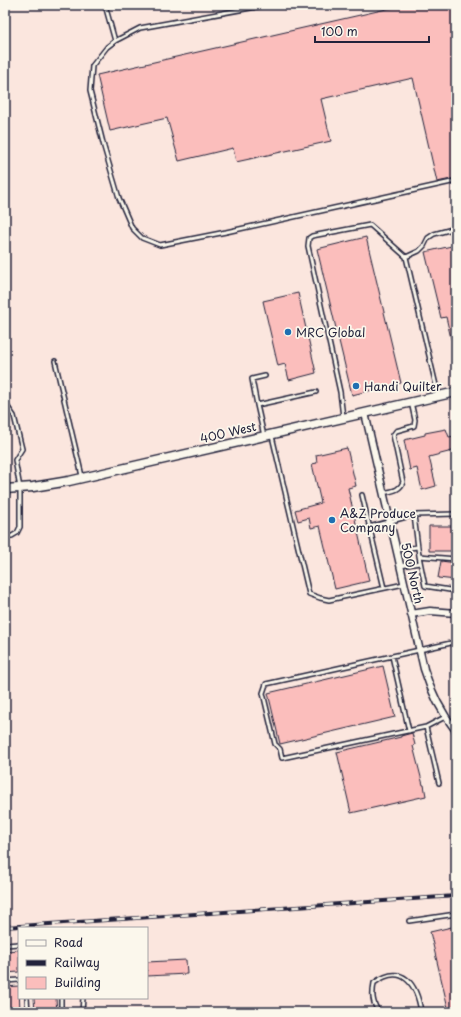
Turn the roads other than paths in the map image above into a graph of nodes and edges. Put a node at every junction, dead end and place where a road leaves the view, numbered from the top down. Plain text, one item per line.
1 (105, 5) edge
2 (267, 5) edge
3 (114, 41) junction
4 (456, 181) edge
5 (456, 228) edge
6 (406, 256) junction
7 (55, 361) dead end
8 (265, 376) dead end
9 (316, 392) dead end
10 (456, 392) edge
11 (438, 396) junction
12 (411, 402) junction
13 (5, 404) edge
14 (257, 405) junction
15 (365, 413) junction
16 (343, 418) junction
17 (268, 435) junction
18 (82, 478) junction
19 (20, 488) junction
20 (5, 489) edge
21 (383, 493) junction
22 (362, 495) dead end
23 (414, 514) junction
24 (456, 514) edge
25 (389, 520) junction
26 (369, 526) junction
27 (5, 537) edge
28 (417, 547) junction
29 (397, 550) junction
30 (419, 556) junction
31 (456, 559) edge
32 (420, 563) junction
33 (400, 566) junction
34 (404, 584) junction
35 (384, 588) junction
36 (456, 591) edge
37 (456, 613) edge
38 (411, 614) junction
39 (456, 644) edge
40 (419, 650) junction
41 (392, 656) junction
42 (446, 717) junction
43 (426, 727) junction
44 (409, 731) junction
45 (456, 731) edge
46 (439, 783) dead end
47 (456, 914) edge
48 (409, 922) dead end
49 (18, 944) edge
50 (5, 945) edge
51 (18, 980) edge
52 (5, 981) edge
53 (27, 999) edge
54 (61, 999) edge
55 (83, 999) edge
56 (28, 1012) edge
57 (61, 1012) edge
58 (110, 1012) edge
59 (379, 1012) edge
60 (421, 1012) edge

1 - 3 lane
2 - 3 lane
3 - 4 lane
5 - 6 lane
6 - 11 lane
6 - 16 lane
7 - 18 lane
8 - 14 lane
9 - 14 lane
10 - 11 street, 400 West
11 - 12 street, 400 West
12 - 15 street, 400 West
12 - 21 lane
13 - 19 lane
14 - 17 lane
15 - 16 street, 400 West
15 - 21 street, 500 North
16 - 17 street, 400 West
17 - 18 street, 400 West
17 - 35 lane
18 - 19 street, 400 West
19 - 20 street, 400 West
19 - 27 lane
21 - 25 street, 500 North
22 - 26 lane
23 - 24 lane
23 - 25 lane
23 - 28 lane
25 - 26 lane
25 - 29 street, 500 North
26 - 35 lane
28 - 29 lane
28 - 30 lane
29 - 33 street, 500 North
30 - 31 lane
30 - 32 lane
32 - 33 lane
32 - 36 lane
33 - 34 street, 500 North
34 - 35 lane
34 - 38 street, 500 North
37 - 38 street
38 - 40 street, 500 North
39 - 40 lane
40 - 41 lane
40 - 42 street, 500 North
41 - 44 lane
41 - 44 lane
42 - 43 lane
42 - 45 street, 500 North
43 - 44 lane
43 - 46 lane
47 - 48 lane
49 - 50 lane
51 - 52 lane
53 - 56 lane
54 - 57 lane
55 - 58 lane
59 - 60 lane

